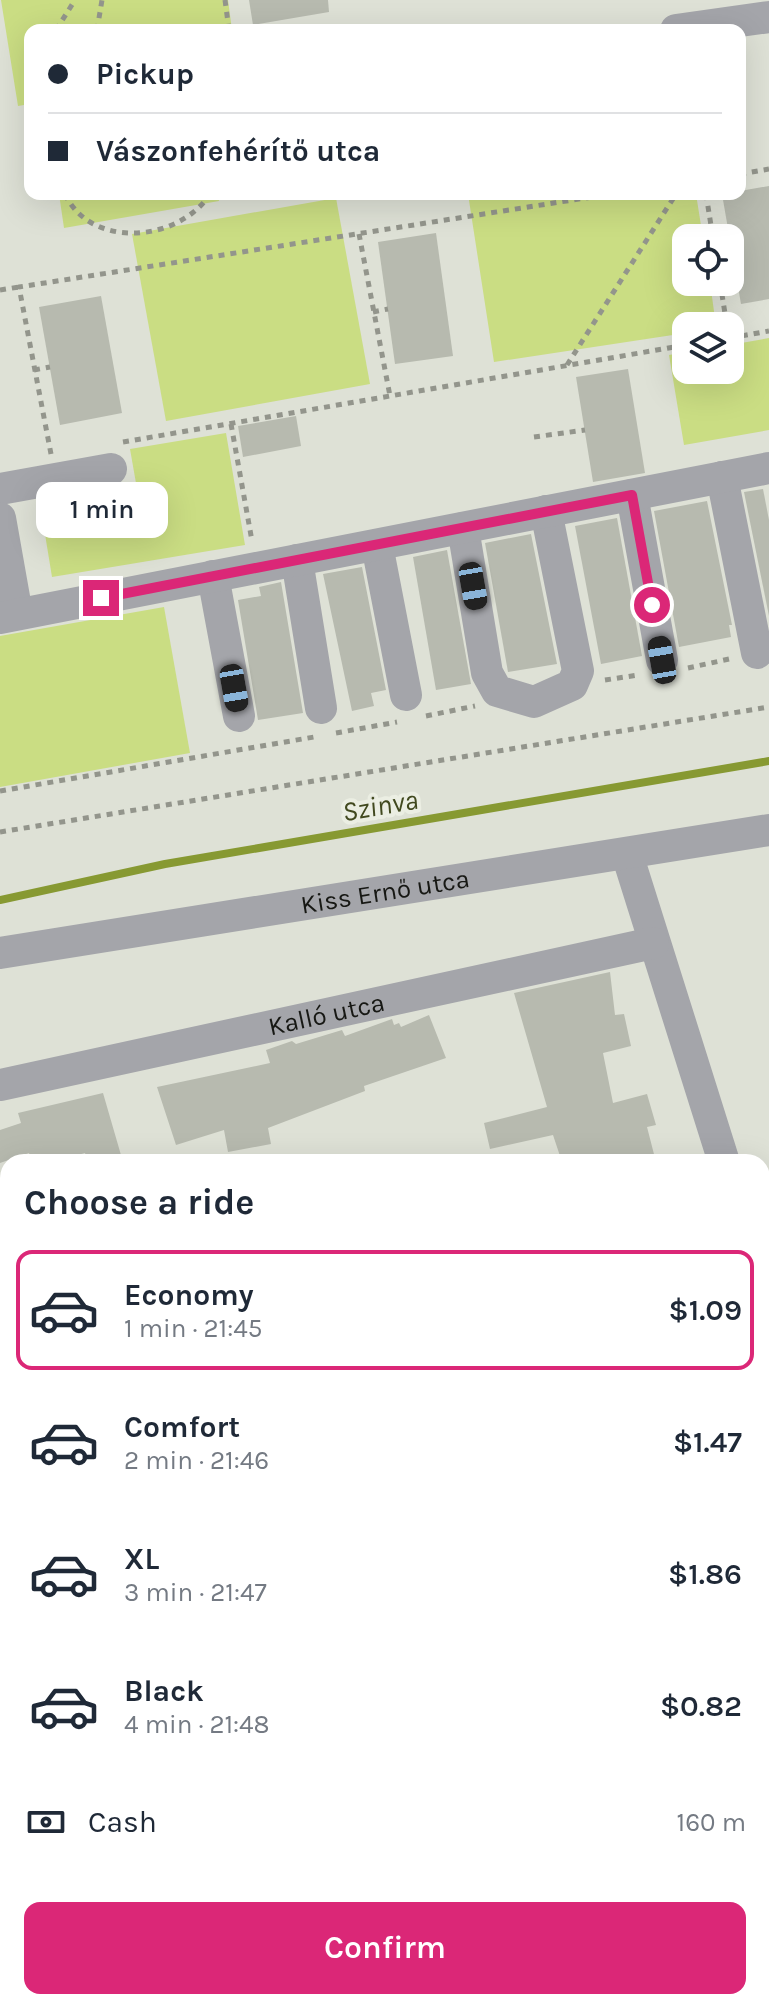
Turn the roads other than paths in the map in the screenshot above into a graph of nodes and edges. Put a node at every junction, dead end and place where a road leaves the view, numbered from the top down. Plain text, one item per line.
1 (769, 17) edge
2 (719, 24) edge
3 (111, 457) road end
4 (769, 468) edge
5 (722, 477) junction
6 (0, 489) edge
7 (632, 495) junction
8 (546, 511) junction
9 (0, 518) edge
10 (463, 528) junction
11 (377, 545) junction
12 (297, 560) junction
13 (213, 576) junction
14 (8, 616) edge
15 (757, 653) dead end
16 (662, 660) dead end
17 (406, 695) dead end
18 (321, 708) dead end
19 (239, 716) dead end
20 (769, 830) edge
21 (627, 854) junction
22 (653, 943) junction
23 (0, 953) edge
24 (0, 1085) edge
25 (721, 1154) edge

1 - 2 street
3 - 6 street
4 - 5 street
5 - 7 street
5 - 15 street
7 - 8 street
7 - 16 street
8 - 10 street
8 - 10 street
9 - 14 street
10 - 11 street
11 - 12 street
11 - 17 street
12 - 13 street
12 - 18 street
13 - 14 street
13 - 19 street
20 - 21 street, Kiss Ernő utca
21 - 22 street
21 - 23 street, Kiss Ernő utca
22 - 24 street, Kalló utca
22 - 25 street

